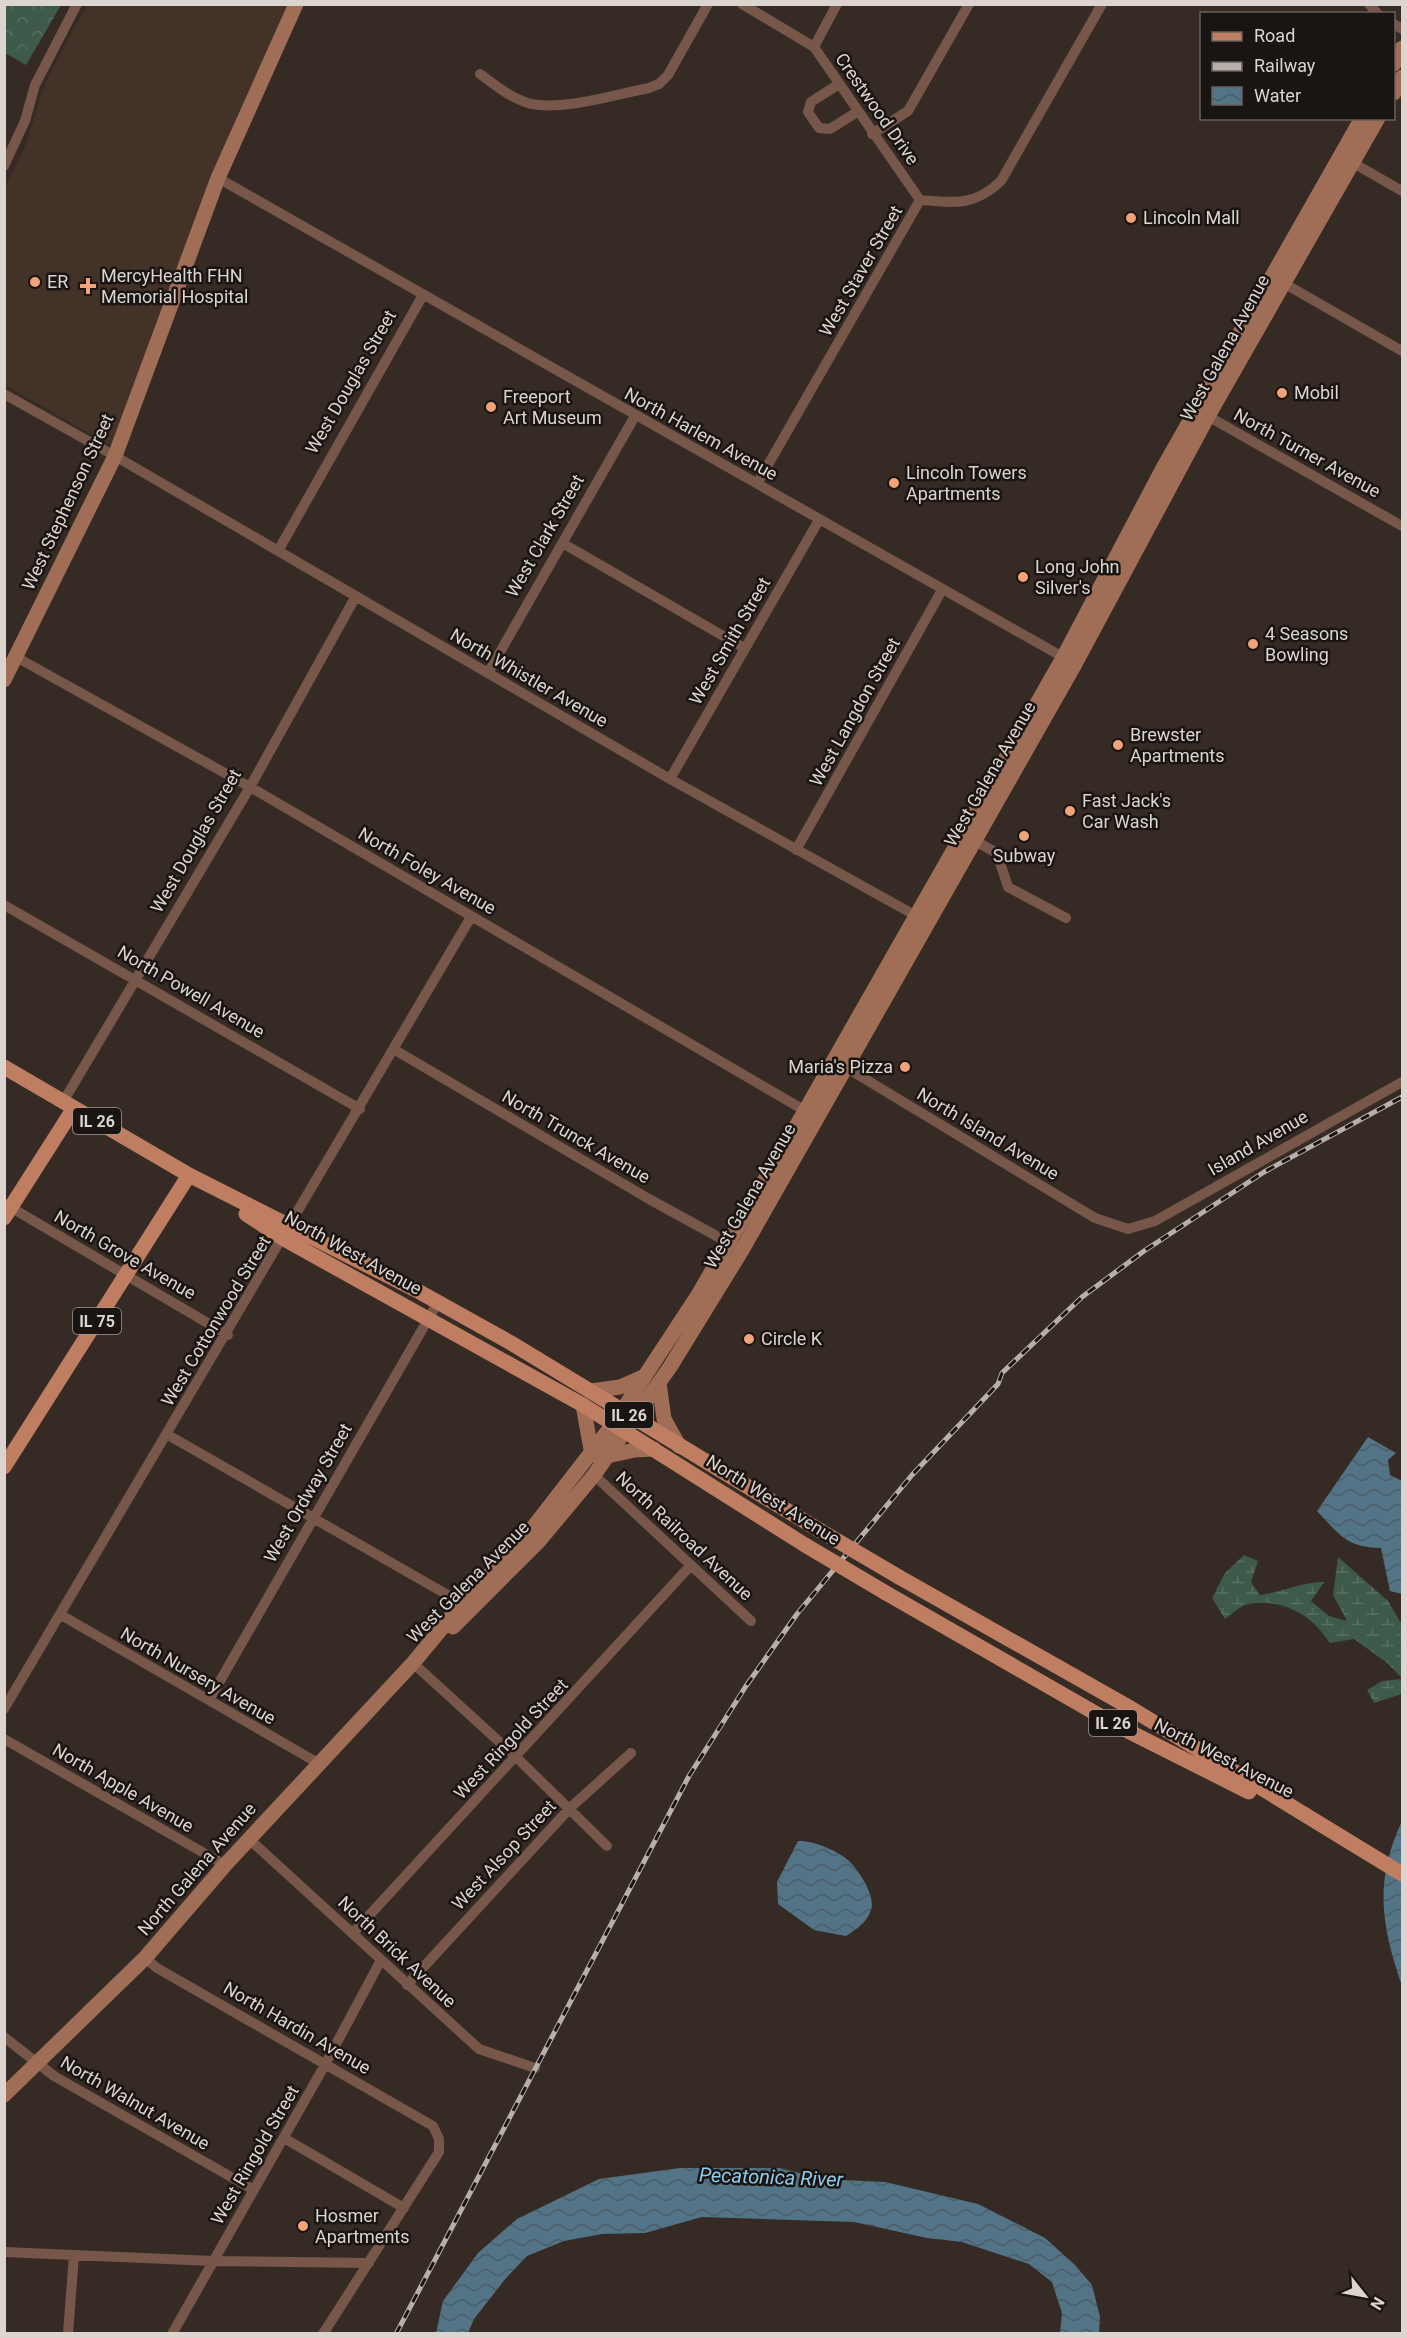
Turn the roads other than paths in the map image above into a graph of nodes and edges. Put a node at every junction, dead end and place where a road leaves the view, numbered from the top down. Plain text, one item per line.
1 (77, 4) edge
2 (296, 4) edge
3 (708, 4) edge
4 (742, 4) edge
5 (837, 4) edge
6 (969, 4) edge
7 (1102, 4) edge
8 (814, 46) junction
9 (1402, 48) edge
10 (1395, 62) edge
11 (480, 74) dead end
12 (1402, 77) edge
13 (839, 84) junction
14 (1395, 91) edge
15 (857, 112) junction
16 (1361, 120) edge
17 (1376, 120) edge
18 (872, 134) junction
19 (4, 141) edge
20 (15, 147) junction
21 (1346, 160) junction
22 (4, 166) edge
23 (218, 178) junction
24 (1402, 191) edge
25 (921, 200) junction
26 (1278, 280) junction
27 (423, 295) junction
28 (1402, 351) edge
29 (4, 394) edge
30 (1202, 413) junction
31 (635, 416) junction
32 (116, 456) junction
33 (757, 484) junction
34 (819, 520) junction
35 (1402, 526) edge
36 (564, 544) junction
37 (278, 551) junction
38 (942, 590) junction
39 (356, 596) junction
40 (744, 648) junction
41 (16, 657) junction
42 (1069, 661) junction
43 (488, 673) junction
44 (4, 680) edge
45 (670, 779) junction
46 (250, 787) junction
47 (975, 841) junction
48 (796, 850) junction
49 (4, 905) edge
50 (471, 916) junction
51 (1066, 918) dead end
52 (922, 919) junction
53 (137, 980) junction
54 (395, 1050) junction
55 (841, 1064) junction
56 (4, 1067) edge
57 (1402, 1082) edge
58 (69, 1105) junction
59 (360, 1109) junction
60 (812, 1115) junction
61 (189, 1175) junction
62 (7, 1210) edge
63 (1128, 1229) joint
64 (287, 1233) junction
65 (735, 1247) junction
66 (128, 1274) junction
67 (438, 1302) junction
68 (428, 1317) junction
69 (228, 1335) junction
70 (652, 1380) junction
71 (591, 1391) junction
72 (583, 1405) junction
73 (636, 1419) junction
74 (621, 1422) junction
75 (168, 1435) junction
76 (679, 1446) junction
77 (654, 1449) junction
78 (592, 1455) junction
79 (607, 1456) junction
80 (4, 1467) edge
81 (594, 1474) junction
82 (314, 1516) junction
83 (691, 1566) junction
84 (467, 1607) junction
85 (61, 1616) junction
86 (751, 1621) dead end
87 (413, 1663) junction
88 (208, 1700) junction
89 (4, 1709) edge
90 (4, 1739) edge
91 (631, 1753) dead end
92 (516, 1757) junction
93 (318, 1763) junction
94 (570, 1808) junction
95 (249, 1839) junction
96 (1346, 1841) junction
97 (607, 1846) dead end
98 (225, 1865) junction
99 (1402, 1874) edge
100 (353, 1933) junction
101 (145, 1958) junction
102 (381, 1960) junction
103 (407, 1985) junction
104 (4, 2037) edge
105 (326, 2063) junction
106 (37, 2064) junction
107 (535, 2068) dead end
108 (4, 2095) edge
109 (284, 2138) junction
110 (254, 2190) junction
111 (404, 2208) junction
112 (4, 2252) edge
113 (74, 2255) junction
114 (213, 2261) junction
115 (369, 2263) junction
116 (68, 2334) edge
117 (172, 2334) edge
118 (322, 2334) edge

1 - 20 street
2 - 23 main road, West Stephenson Street
3 - 11 street
4 - 8 street
5 - 8 street, Crestwood Drive
6 - 18 street
7 - 25 street, West Staver Street
8 - 13 street, Crestwood Drive
9 - 10 main road
12 - 14 main road
13 - 15 street, Crestwood Drive
13 - 15 street
15 - 18 street, Crestwood Drive
16 - 21 main road, West Galena Avenue
17 - 21 main road, West Galena Avenue
18 - 25 street, Crestwood Drive
19 - 20 street
20 - 22 street
21 - 24 street
21 - 26 main road, West Galena Avenue
23 - 27 street, North Harlem Avenue
23 - 32 main road, West Stephenson Street
25 - 33 street, West Staver Street
26 - 28 street
26 - 30 main road, West Galena Avenue
27 - 31 street, North Harlem Avenue
27 - 37 street, West Douglas Street
29 - 32 street, North Whistler Avenue
30 - 35 street, North Turner Avenue
30 - 42 main road, West Galena Avenue
31 - 33 street, North Harlem Avenue
31 - 36 street, West Clark Street
32 - 37 street, North Whistler Avenue
32 - 41 main road, West Stephenson Street
33 - 34 street, North Harlem Avenue
34 - 38 street, North Harlem Avenue
34 - 40 street, West Smith Street
36 - 40 street
36 - 43 street, West Clark Street
37 - 39 street, North Whistler Avenue
38 - 42 street, North Harlem Avenue
38 - 48 street, West Langdon Street
39 - 43 street, North Whistler Avenue
39 - 46 street, West Douglas Street
40 - 45 street, West Smith Street
41 - 44 main road, West Stephenson Street
41 - 46 street, North Foley Avenue
42 - 47 main road, West Galena Avenue
42 - 52 main road, West Galena Avenue
43 - 45 street, North Whistler Avenue
45 - 48 street, North Whistler Avenue
46 - 50 street, North Foley Avenue
46 - 53 street, West Douglas Street
47 - 51 street
47 - 52 main road, West Galena Avenue
48 - 52 street, North Whistler Avenue
49 - 53 street, North Powell Avenue
50 - 54 street, West Cottonwood Street
50 - 60 street, North Foley Avenue
52 - 55 main road, West Galena Avenue
53 - 58 street, West Douglas Street
53 - 59 street, North Powell Avenue
54 - 59 street, West Cottonwood Street
54 - 65 street, North Trunck Avenue
55 - 60 main road, West Galena Avenue
55 - 63 street, North Island Avenue
56 - 58 main road, North West Avenue / IL 26
57 - 63 street, Island Avenue
58 - 61 main road, North West Avenue / IL 26
58 - 62 main road, West Douglas Street
59 - 64 street, West Cottonwood Street
60 - 65 main road, West Galena Avenue
61 - 64 main road, North West Avenue / IL 26
61 - 66 main road, IL 75
62 - 66 street, North Grove Avenue
64 - 67 main road, North West Avenue / IL 26
64 - 68 main road, North West Avenue / IL 26
64 - 69 street, West Cottonwood Street
65 - 70 main road, West Galena Avenue
66 - 69 street, North Grove Avenue
66 - 80 main road, IL 75
67 - 68 street, West Ordway Street
67 - 71 main road, North West Avenue / IL 26
68 - 72 main road, North West Avenue / IL 26
68 - 82 street, West Ordway Street
69 - 75 street, West Cottonwood Street
70 - 71 main road
70 - 73 main road, West Galena Avenue
70 - 74 main road, West Galena Avenue
70 - 76 main road
71 - 74 main road, North West Avenue / IL 26
72 - 74 main road, North West Avenue / IL 26
72 - 78 main road
73 - 74 main road, West Galena Avenue
73 - 76 main road, North West Avenue / IL 26
74 - 77 main road, North West Avenue / IL 26
74 - 78 main road, West Galena Avenue
74 - 79 main road, West Galena Avenue
75 - 82 street
75 - 85 street, West Cottonwood Street
76 - 96 main road, North West Avenue / IL 26, bridge
77 - 79 main road
77 - 96 main road, North West Avenue / IL 26, bridge
78 - 84 main road, West Galena Avenue
79 - 81 main road, West Galena Avenue
81 - 83 street, North Railroad Avenue
81 - 84 main road, West Galena Avenue
82 - 84 street
82 - 88 street, West Ordway Street
83 - 86 street, North Railroad Avenue
83 - 92 street, West Ringold Street
84 - 87 main road, West Galena Avenue
85 - 88 street, North Nursery Avenue
85 - 89 street, West Cottonwood Street
87 - 92 street
87 - 93 main road, North Galena Avenue
88 - 93 street, North Nursery Avenue
90 - 98 street, North Apple Avenue
91 - 94 street, West Alsop Street
92 - 94 street
92 - 100 street, West Ringold Street
93 - 95 main road, North Galena Avenue
94 - 97 street
94 - 103 street, West Alsop Street
95 - 98 main road, North Galena Avenue
95 - 100 street, North Brick Avenue
96 - 99 main road, North West Avenue / IL 26
98 - 101 main road, North Galena Avenue
100 - 102 street, North Brick Avenue
101 - 105 street, North Hardin Avenue
101 - 106 main road, North Galena Avenue
102 - 103 street, North Brick Avenue
102 - 105 street, West Ringold Street
103 - 107 street, North Brick Avenue
104 - 106 street, North Walnut Avenue
105 - 109 street, West Ringold Street
105 - 111 street, North Hardin Avenue
106 - 108 main road, North Galena Avenue
106 - 110 street, North Walnut Avenue
109 - 110 street, West Ringold Street
109 - 111 street
110 - 114 street, West Ringold Street
111 - 115 street
112 - 113 street
113 - 114 street
113 - 116 street
114 - 115 street
114 - 117 street, West Ringold Street
115 - 118 street

